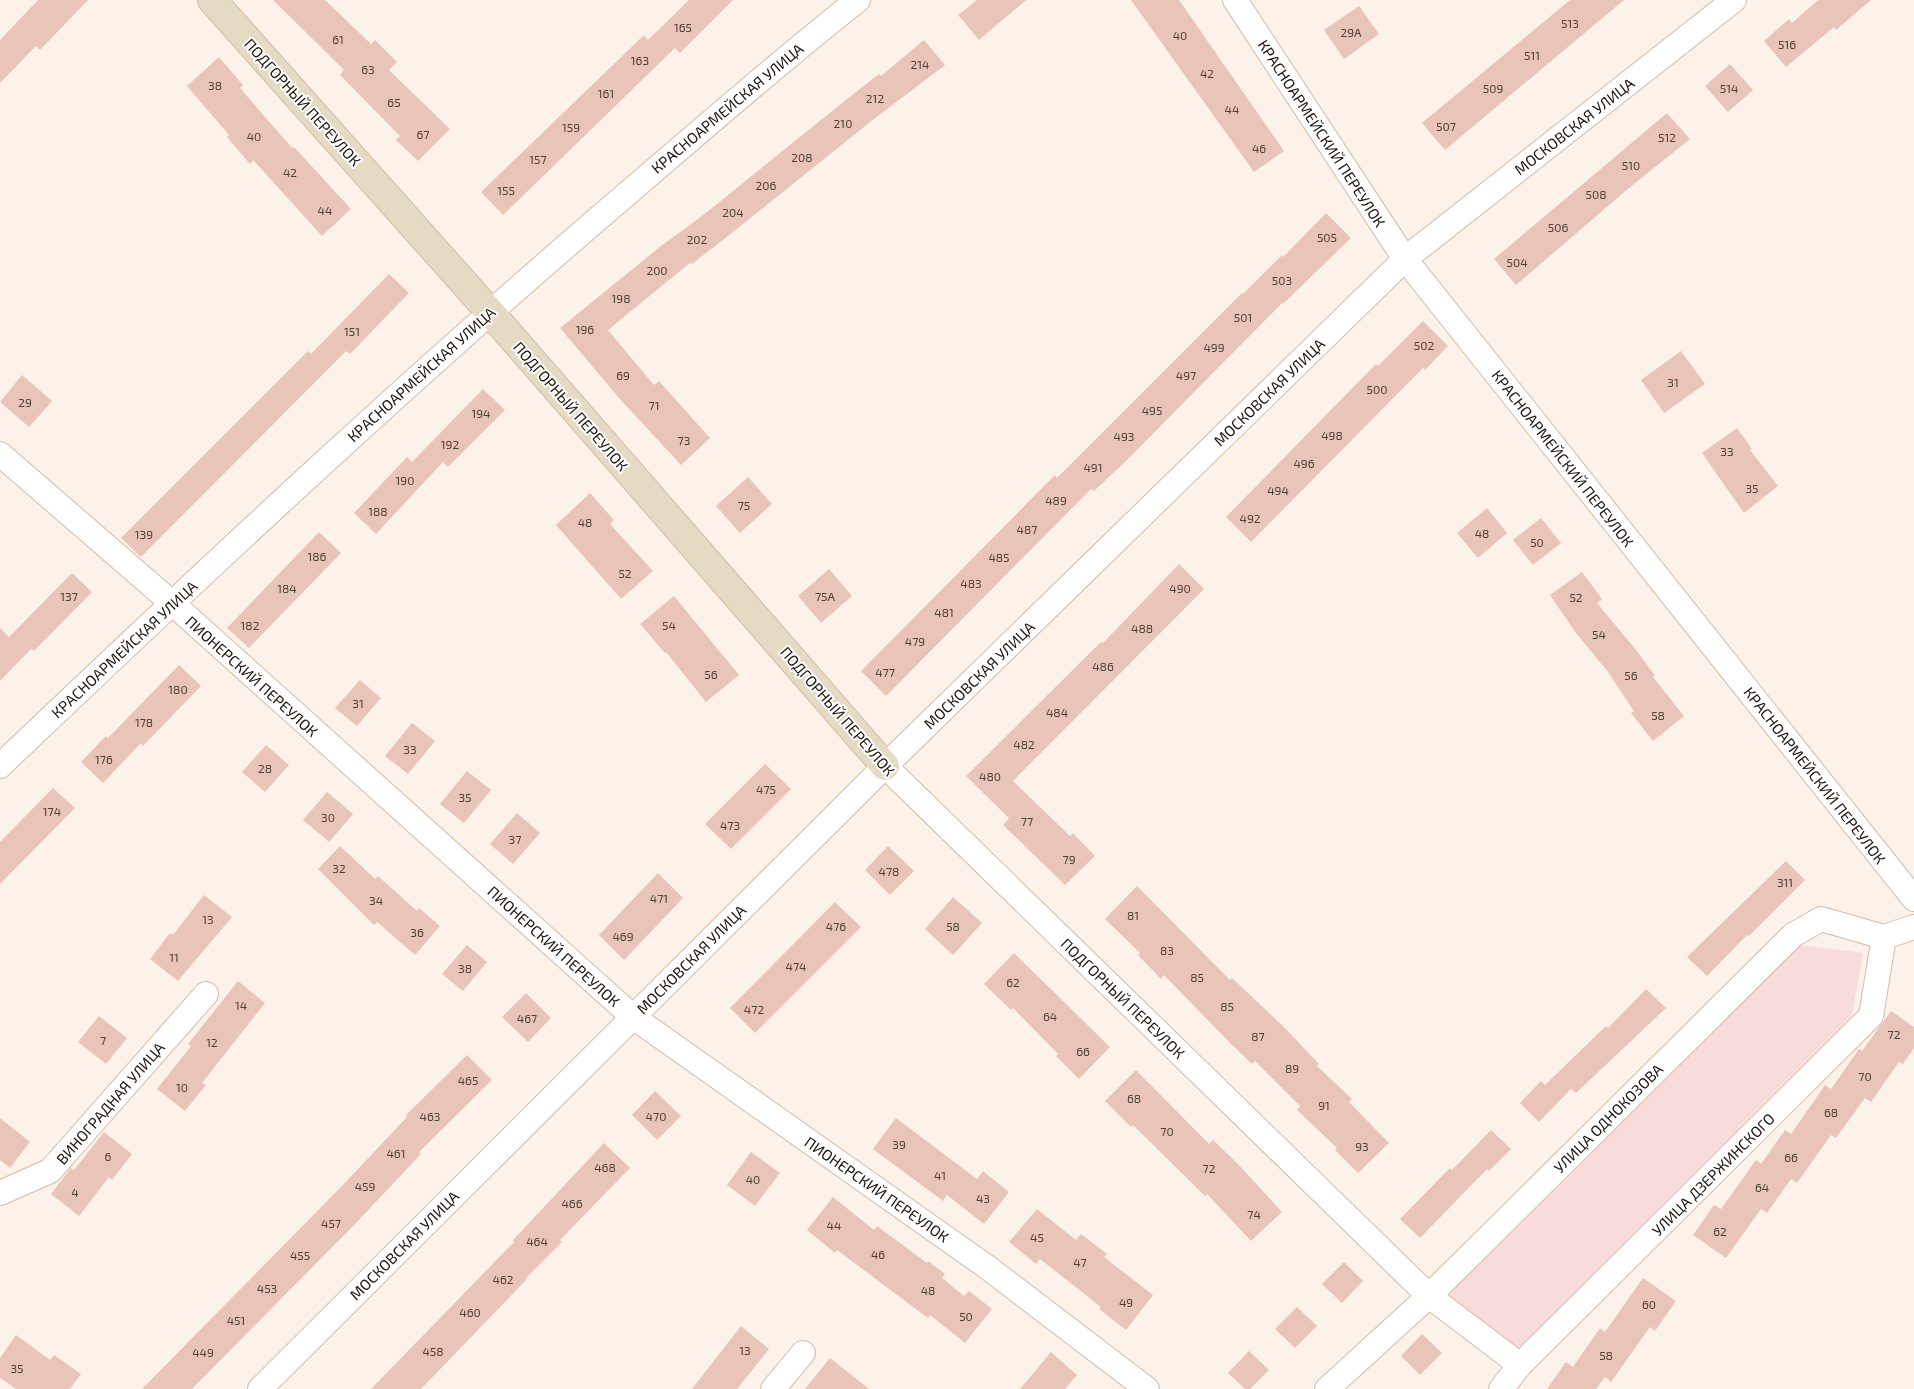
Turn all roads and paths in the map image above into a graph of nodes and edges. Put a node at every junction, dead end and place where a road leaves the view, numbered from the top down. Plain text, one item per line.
1 (212, 0) edge
2 (858, 0) edge
3 (1234, 0) edge
4 (1734, 0) edge
5 (1405, 259) junction
6 (489, 311) junction
7 (0, 454) edge
8 (172, 603) junction
9 (0, 766) edge
10 (885, 766) junction
11 (1914, 899) edge
12 (1914, 927) edge
13 (1884, 937) junction
14 (206, 994) dead end
15 (633, 1017) junction
16 (0, 1193) edge
17 (1429, 1296) junction
18 (803, 1353) dead end
19 (1520, 1366) junction
20 (260, 1389) edge
21 (773, 1389) edge
22 (1147, 1389) edge
23 (1327, 1389) edge
24 (1501, 1389) edge

1 - 6 main road, ПОДГОРНЫЙ ПЕРЕУЛОК
2 - 6 street, КРАСНОАРМЕЙСКАЯ УЛИЦА
3 - 5 street, КРАСНОАРМЕЙСКИЙ ПЕРЕУЛОК
4 - 5 street, МОСКОВСКАЯ УЛИЦА
5 - 10 street, МОСКОВСКАЯ УЛИЦА
5 - 11 street, КРАСНОАРМЕЙСКИЙ ПЕРЕУЛОК
6 - 8 street, КРАСНОАРМЕЙСКАЯ УЛИЦА
6 - 10 main road, ПОДГОРНЫЙ ПЕРЕУЛОК
7 - 8 street, ПИОНЕРСКИЙ ПЕРЕУЛОК
8 - 9 street, КРАСНОАРМЕЙСКАЯ УЛИЦА
8 - 15 street, ПИОНЕРСКИЙ ПЕРЕУЛОК
10 - 15 street, МОСКОВСКАЯ УЛИЦА
10 - 17 street, ПОДГОРНЫЙ ПЕРЕУЛОК
12 - 13 street
13 - 17 street, УЛИЦА ОДНОКОЗОВА
13 - 19 street, УЛИЦА ДЗЕРЖИНСКОГО
14 - 16 street, ВИНОГРАДНАЯ УЛИЦА
15 - 20 street, МОСКОВСКАЯ УЛИЦА
15 - 22 street, ПИОНЕРСКИЙ ПЕРЕУЛОК
17 - 19 street, ПОДГОРНЫЙ ПЕРЕУЛОК
17 - 23 street, УЛИЦА ОДНОКОЗОВА
18 - 21 street
19 - 24 street, УЛИЦА ДЗЕРЖИНСКОГО

